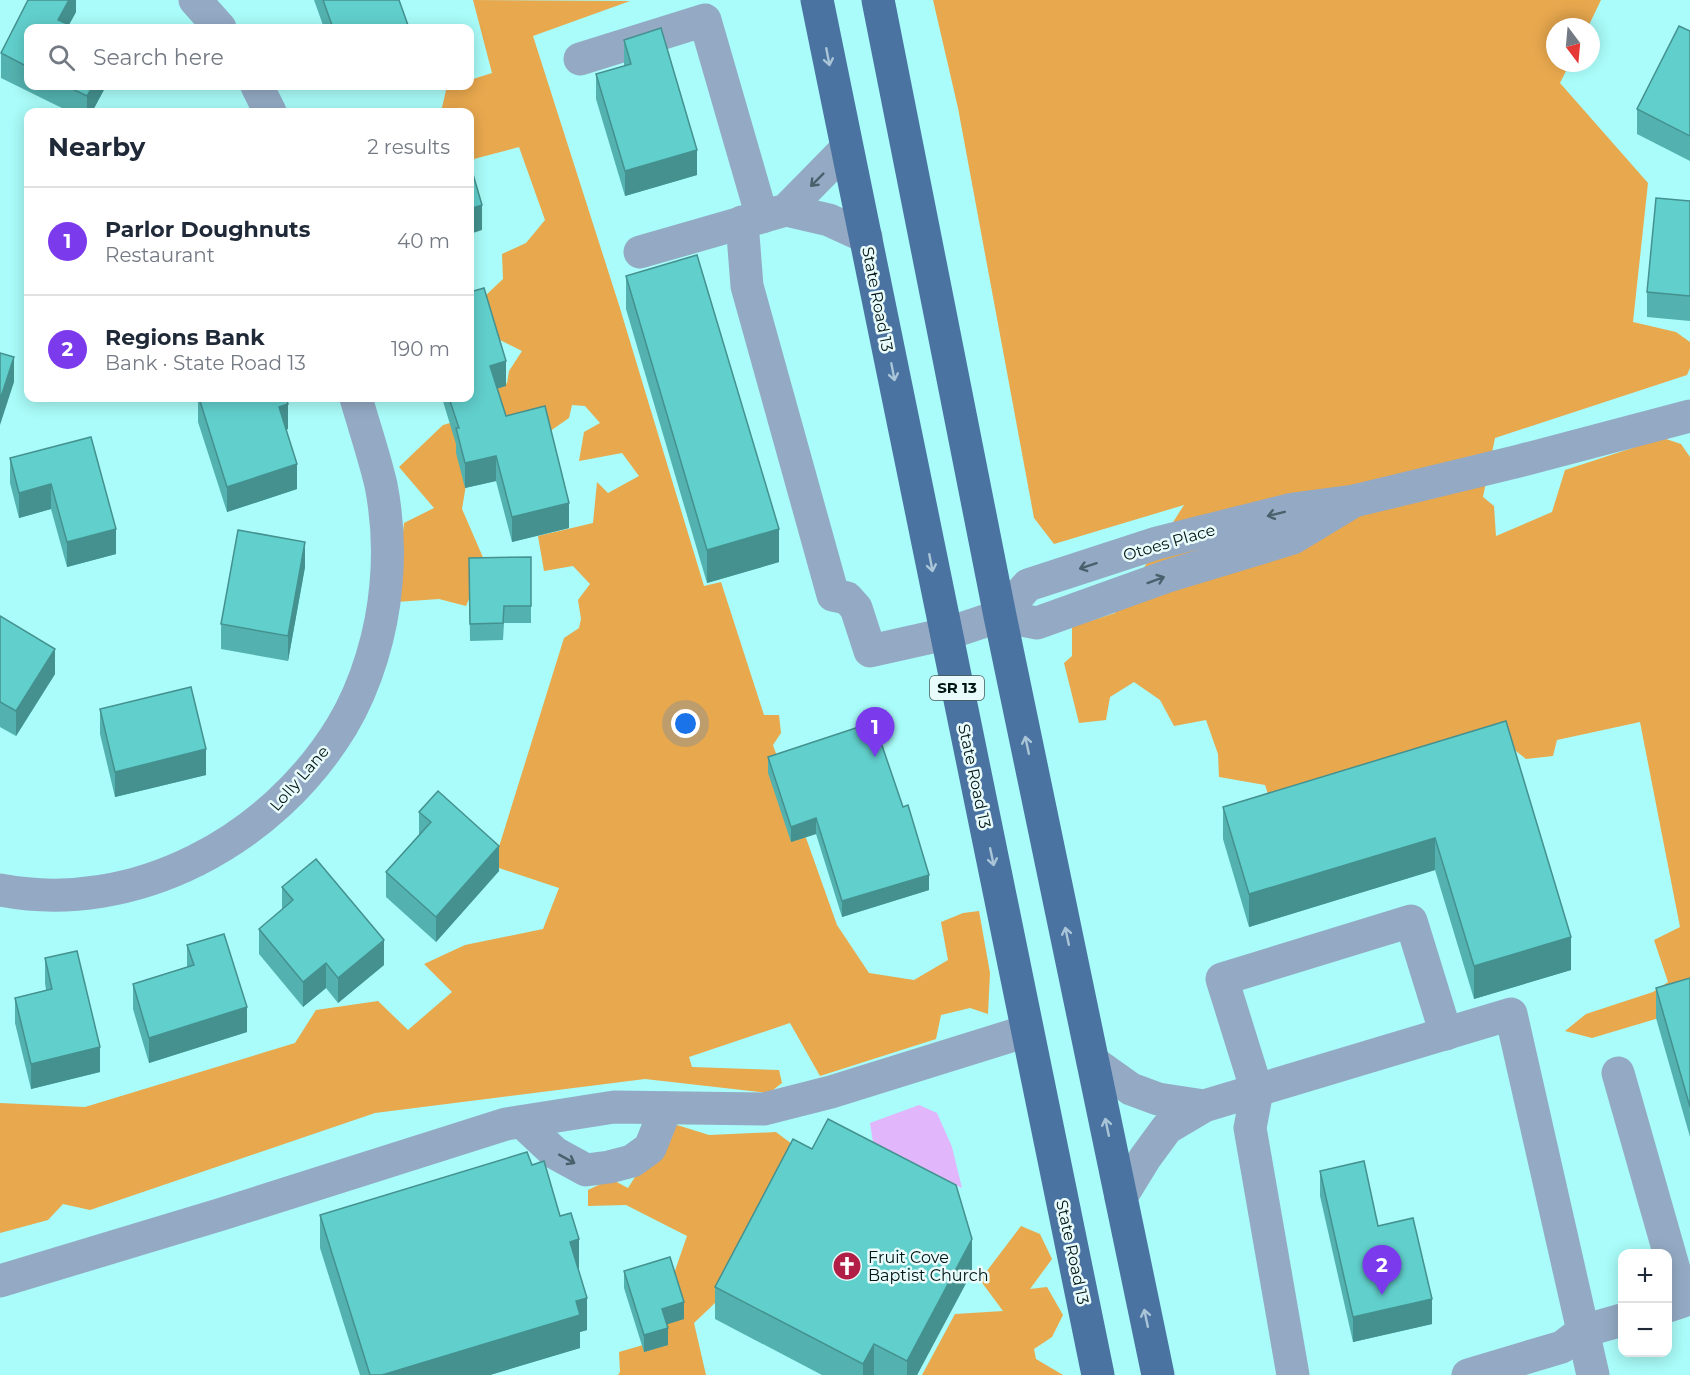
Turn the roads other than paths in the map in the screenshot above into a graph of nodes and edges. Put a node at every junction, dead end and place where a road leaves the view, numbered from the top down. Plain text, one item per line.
1 (195, 0) edge
2 (817, 0) edge
3 (857, 0) edge
4 (878, 0) edge
5 (216, 24) edge
6 (580, 58) dead end
7 (259, 90) edge
8 (268, 108) edge
9 (900, 108) junction
10 (846, 149) junction
11 (763, 216) junction
12 (866, 237) junction
13 (640, 252) dead end
14 (357, 402) edge
15 (1690, 416) edge
16 (1000, 616) junction
17 (946, 634) junction
18 (0, 890) edge
19 (1027, 1031) junction
20 (1446, 1034) junction
21 (1093, 1062) junction
22 (1618, 1073) dead end
23 (1257, 1091) junction
24 (1204, 1106) junction
25 (666, 1108) junction
26 (522, 1122) junction
27 (1121, 1197) junction
28 (0, 1281) edge
29 (1672, 1305) edge
30 (1618, 1321) edge
31 (1583, 1331) junction
32 (1098, 1375) edge
33 (1158, 1375) edge
34 (1293, 1375) edge
35 (1468, 1375) edge
36 (1593, 1375) edge

1 - 5 street
2 -> 10 main road, State Road 13 / SR 13
3 - 9 main road
4 - 9 main road
6 - 11 street
7 - 8 street
9 - 16 main road
10 -> 11 street
10 - 12 main road, State Road 13 / SR 13
11 - 12 street
11 - 13 street
11 - 17 street, Otoes Place
12 -> 17 main road, State Road 13 / SR 13
14 - 18 street, Lolly Lane
15 - 16 street, Otoes Place
16 - 17 street, Otoes Place
21 -> 16 main road
17 -> 19 main road, State Road 13 / SR 13
19 - 25 street
19 - 32 main road, State Road 13 / SR 13
20 - 23 street
20 - 23 street
20 - 31 street
21 - 24 street
27 -> 21 main road
22 - 29 street
23 - 24 street
23 - 34 street
24 - 27 street
25 - 26 street
26 -> 25 street
26 - 28 street
33 -> 27 main road
30 - 31 street
31 - 35 street
31 - 36 street

